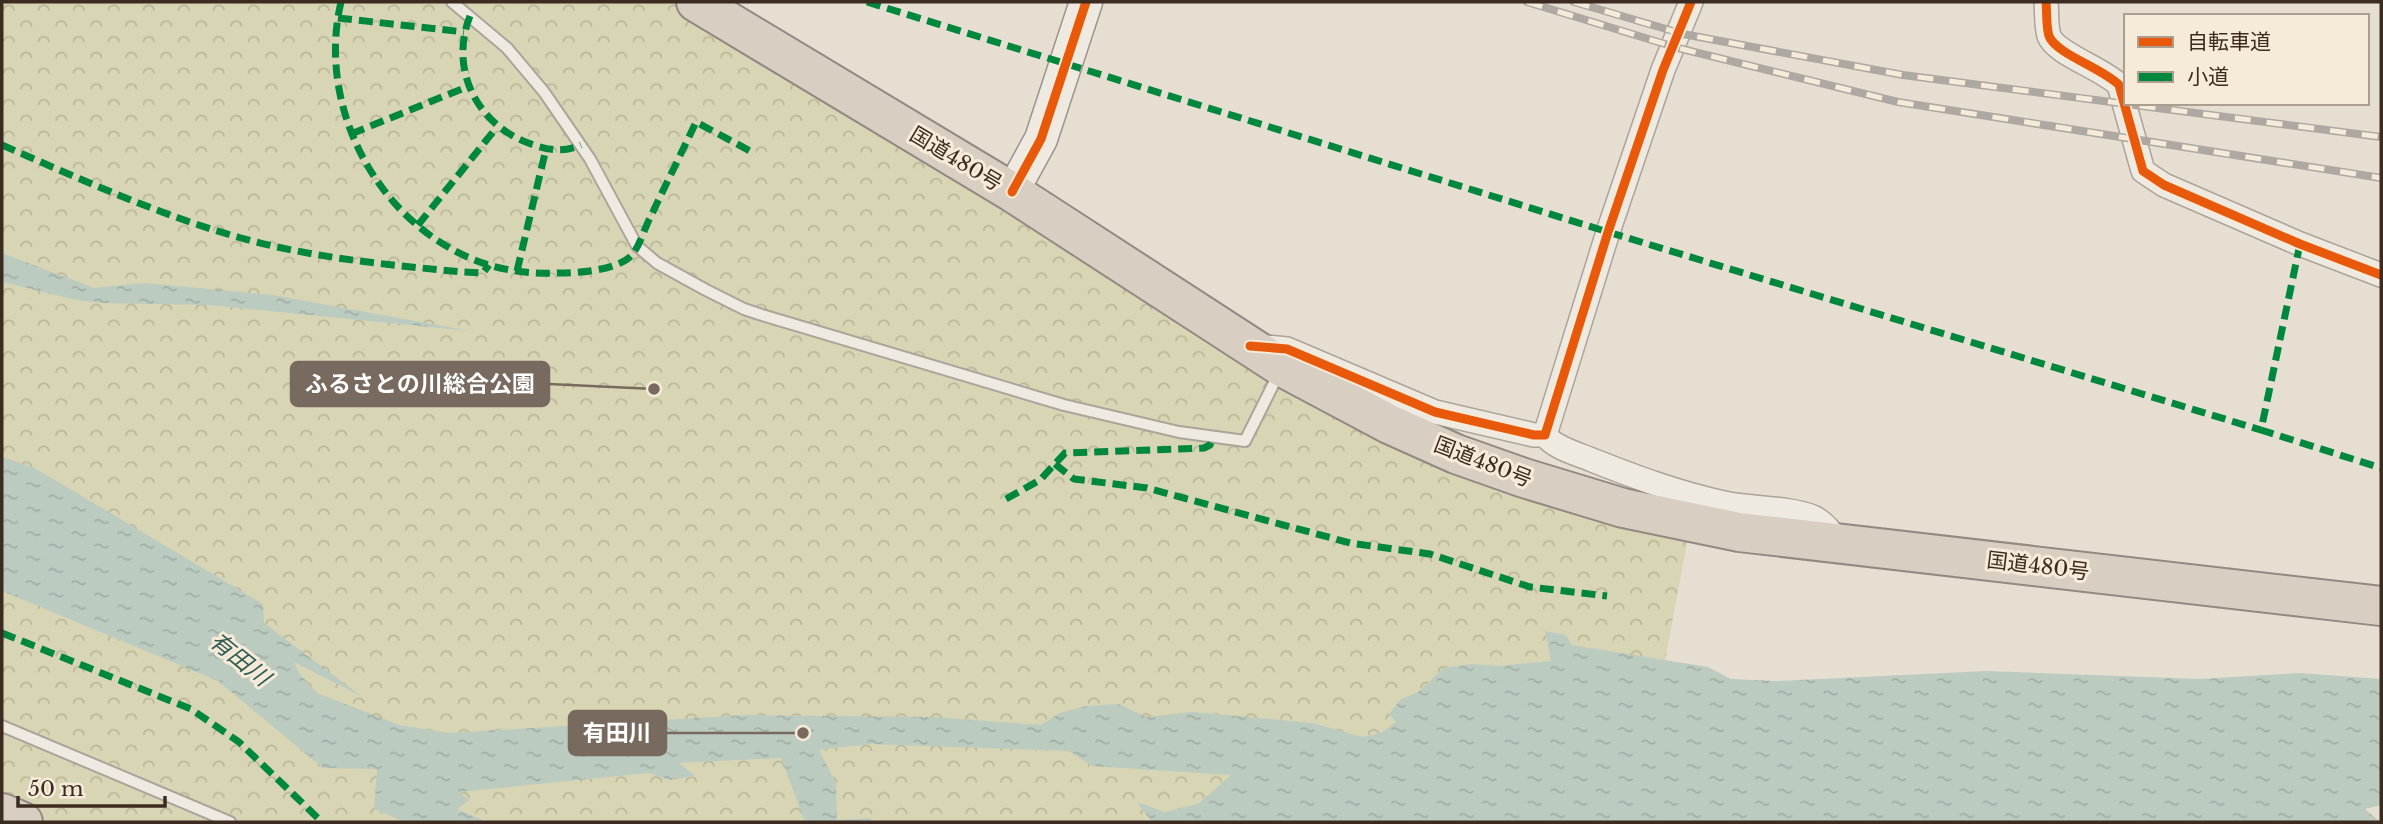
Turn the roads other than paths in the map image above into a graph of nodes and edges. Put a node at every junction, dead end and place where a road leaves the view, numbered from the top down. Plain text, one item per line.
1 (452, 2) edge
2 (696, 2) edge
3 (1086, 2) edge
4 (1691, 2) edge
5 (2046, 2) edge
6 (2124, 103) edge
7 (2125, 105) edge
8 (1012, 192) junction
9 (2381, 275) edge
10 (1250, 346) junction
11 (1282, 367) junction
12 (1545, 435) junction
13 (1839, 543) junction
14 (2381, 606) edge
15 (2, 726) edge
16 (2, 813) edge
17 (23, 822) edge
18 (230, 822) edge

1 - 11 lane
2 - 8 highway, 国道480号
3 - 8 street
4 - 12 street
5 - 6 street
7 - 9 street
8 - 10 highway, 国道480号
10 - 11 highway, 国道480号
10 - 12 street
11 - 13 highway, 国道480号
12 - 13 street
13 - 14 highway, 国道480号
15 - 18 lane
16 - 17 highway

